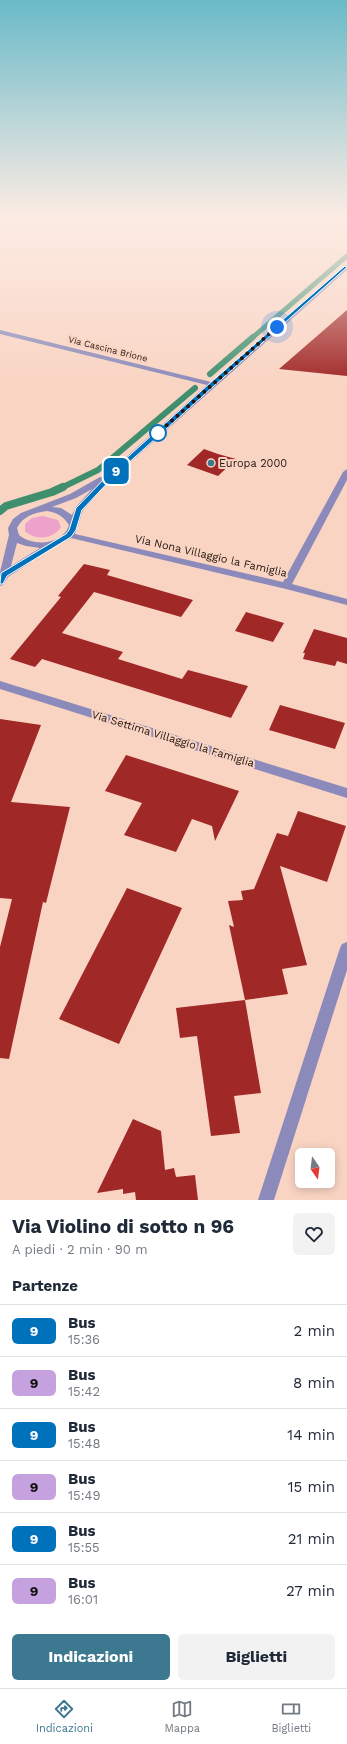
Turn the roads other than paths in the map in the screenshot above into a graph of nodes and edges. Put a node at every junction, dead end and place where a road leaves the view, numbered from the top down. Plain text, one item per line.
1 (340, 273) edge
2 (0, 332) edge
3 (212, 384) junction
4 (347, 472) edge
5 (113, 473) junction
6 (32, 510) junction
7 (74, 524) junction
8 (14, 535) junction
9 (69, 535) junction
10 (54, 543) junction
11 (2, 579) edge
12 (286, 586) junction
13 (347, 602) edge
14 (0, 684) edge
15 (347, 793) edge
16 (347, 948) edge
17 (266, 1200) edge

1 - 3 street
2 - 3 street, Via Cascina Brione
3 - 5 street
4 - 12 street
5 - 6 street
5 - 7 street
6 - 7 street
6 - 8 street
7 - 9 street
8 - 10 street
8 - 11 street
9 - 10 street
9 - 12 street, Via Nona Villaggio la Famiglia
10 - 11 street
12 - 13 street, Via Nona Villaggio la Famiglia
14 - 15 street, Via Settima Villaggio la Famiglia
16 - 17 street

